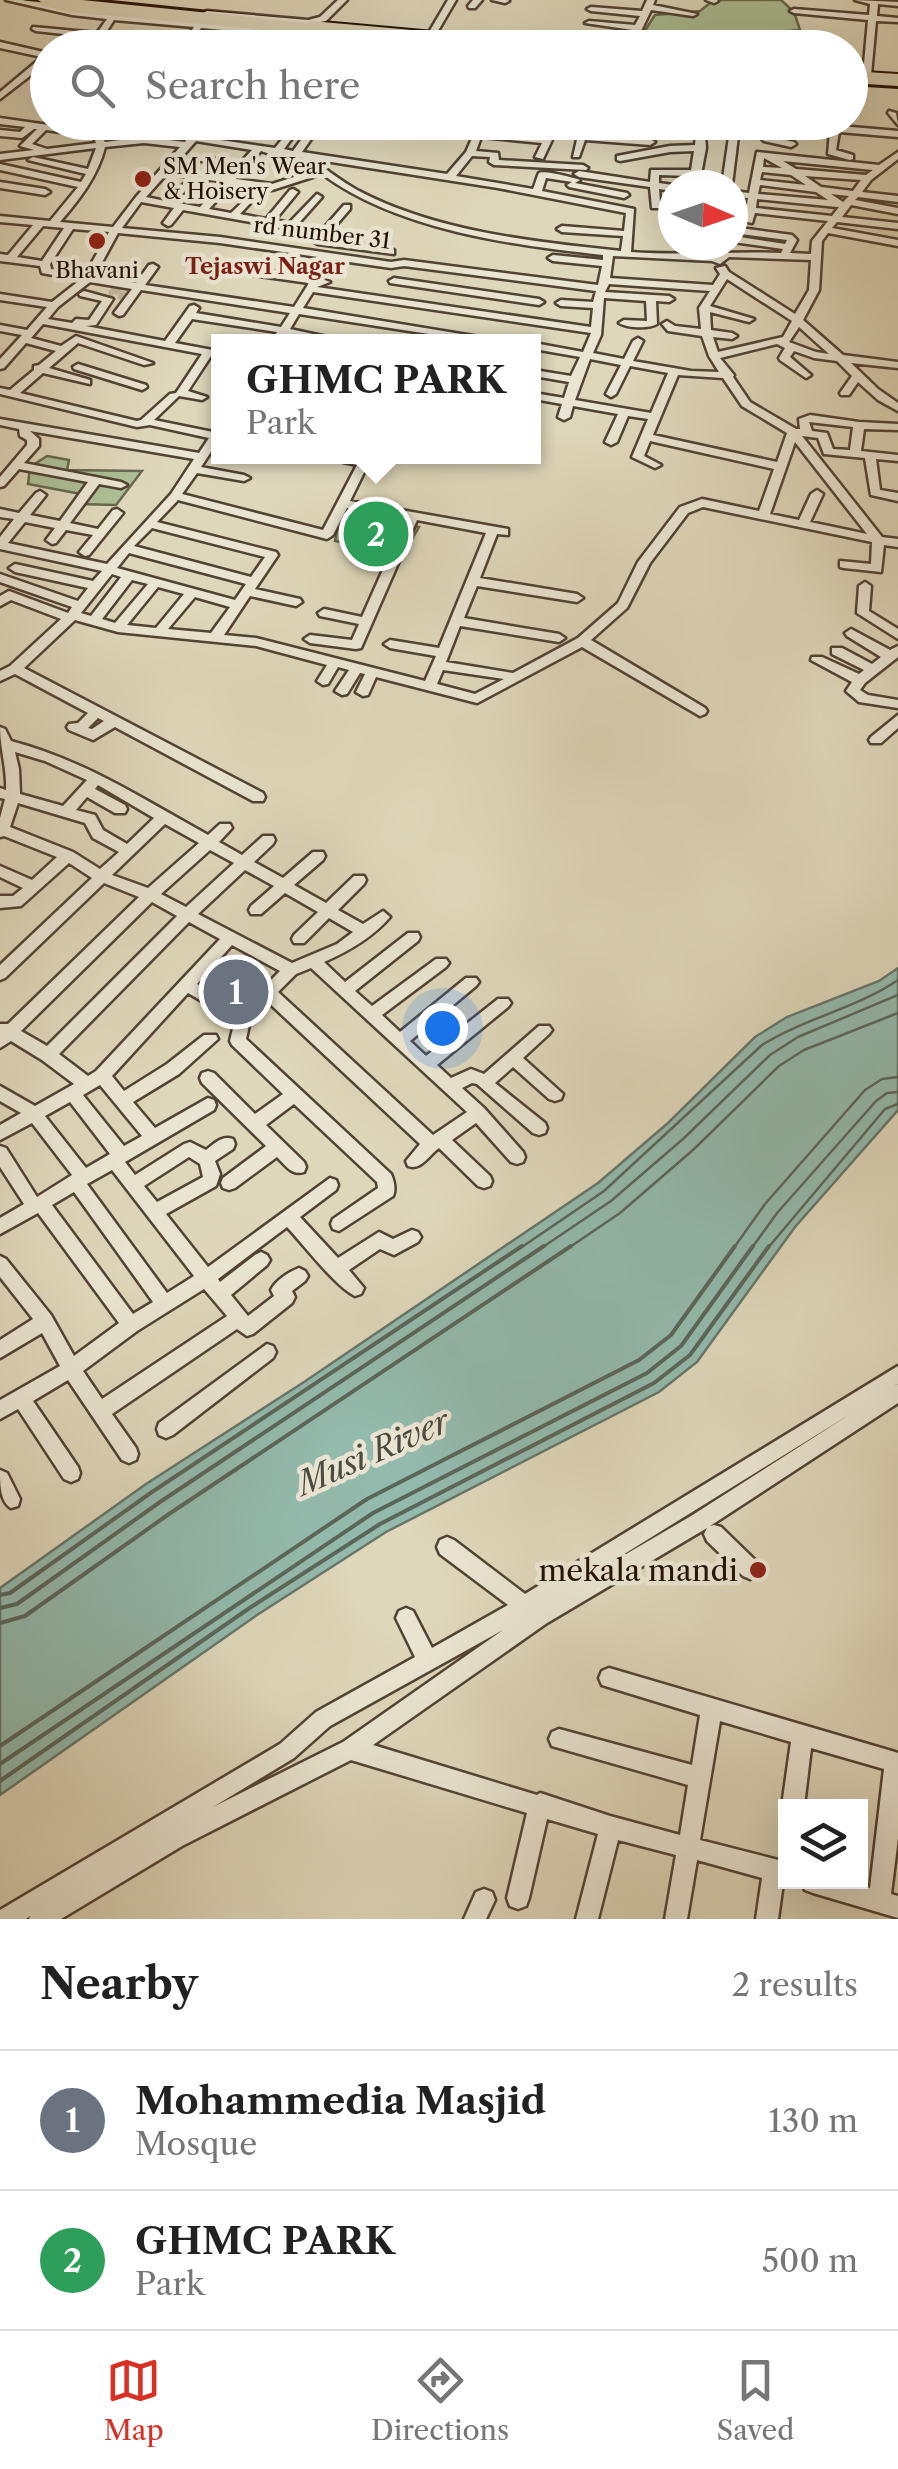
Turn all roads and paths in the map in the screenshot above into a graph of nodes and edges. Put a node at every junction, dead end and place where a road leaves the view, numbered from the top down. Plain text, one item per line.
1 (10, 0) edge
2 (26, 0) edge
3 (46, 0) edge
4 (232, 0) edge
5 (343, 0) edge
6 (452, 0) edge
7 (496, 0) edge
8 (628, 0) edge
9 (859, 0) edge
10 (506, 1) edge
11 (874, 1) edge
12 (898, 4) edge
13 (591, 5) edge
14 (140, 6) edge
15 (648, 7) edge
16 (794, 11) dead end
17 (333, 12) junction
18 (623, 12) junction
19 (223, 14) junction
20 (694, 14) dead end
21 (113, 15) junction
22 (872, 18) junction
23 (897, 20) edge
24 (589, 23) junction
25 (200, 24) junction
26 (336, 26) junction
27 (638, 28) joint
28 (36, 29) dead end
29 (45, 30) edge
30 (102, 30) edge
31 (196, 30) edge
32 (255, 30) edge
33 (291, 30) edge
34 (312, 30) edge
35 (359, 30) edge
36 (384, 30) edge
37 (434, 30) edge
38 (587, 30) edge
39 (0, 45) edge
40 (30, 52) edge
41 (869, 54) joint
42 (868, 64) edge
43 (30, 72) edge
44 (868, 75) edge
45 (0, 79) edge
46 (868, 79) edge
47 (898, 80) edge
48 (18, 82) junction
49 (0, 96) edge
50 (0, 121) edge
51 (30, 124) edge
52 (30, 127) edge
53 (868, 130) edge
54 (882, 132) junction
55 (0, 133) edge
56 (898, 134) edge
57 (32, 140) edge
58 (100, 140) edge
59 (144, 140) edge
60 (191, 140) edge
61 (219, 140) edge
62 (286, 140) edge
63 (311, 140) edge
64 (475, 140) edge
65 (515, 140) edge
66 (543, 140) edge
67 (581, 140) edge
68 (623, 140) edge
69 (702, 140) edge
70 (733, 140) edge
71 (757, 140) edge
72 (770, 140) edge
73 (792, 140) edge
74 (834, 140) edge
75 (547, 141) joint
76 (650, 142) dead end
77 (102, 146) junction
78 (880, 146) dead end
79 (701, 148) junction
80 (257, 150) junction
81 (57, 152) junction
82 (276, 153) junction
83 (470, 153) junction
84 (760, 154) junction
85 (576, 155) dead end
86 (898, 155) edge
87 (19, 157) junction
88 (540, 157) junction
89 (772, 157) junction
90 (303, 158) junction
91 (510, 159) junction
92 (202, 160) dead end
93 (560, 162) junction
94 (355, 165) junction
95 (882, 165) junction
96 (241, 166) junction
97 (283, 168) dead end
98 (757, 169) junction
99 (381, 170) junction
100 (696, 170) edge
101 (729, 170) edge
102 (323, 171) junction
103 (791, 171) junction
104 (89, 172) junction
105 (2, 173) edge
106 (180, 173) dead end
107 (658, 173) edge
108 (579, 175) junction
109 (555, 177) junction
110 (304, 178) junction
111 (449, 178) junction
112 (868, 178) junction
113 (228, 180) junction
114 (340, 182) junction
115 (756, 182) junction
116 (627, 183) junction
117 (187, 184) dead end
118 (84, 185) junction
119 (498, 185) junction
120 (654, 186) junction
121 (658, 186) edge
122 (814, 187) junction
123 (45, 192) dead end
124 (293, 192) dead end
125 (537, 192) junction
126 (253, 195) dead end
127 (624, 195) junction
128 (360, 196) junction
129 (748, 196) edge
130 (753, 196) junction
131 (562, 197) junction
132 (139, 199) junction
133 (898, 199) edge
134 (849, 201) junction
135 (0, 202) edge
136 (587, 202) junction
137 (167, 204) junction
138 (32, 206) dead end
139 (181, 206) junction
140 (658, 206) edge
141 (347, 207) dead end
142 (614, 208) junction
143 (203, 210) junction
144 (775, 211) junction
145 (898, 211) edge
146 (84, 216) dead end
147 (234, 216) junction
148 (838, 217) junction
149 (4, 219) edge
150 (24, 222) junction
151 (168, 222) dead end
152 (269, 222) junction
153 (40, 223) junction
154 (54, 224) junction
155 (292, 225) junction
156 (898, 226) edge
157 (72, 227) junction
158 (776, 228) dead end
159 (0, 230) edge
160 (826, 230) junction
161 (114, 232) junction
162 (601, 232) junction
163 (748, 232) edge
164 (629, 234) junction
165 (321, 236) junction
166 (748, 242) edge
167 (898, 243) edge
168 (610, 250) junction
169 (392, 252) dead end
170 (787, 252) junction
171 (309, 253) junction
172 (632, 253) junction
173 (658, 254) edge
174 (748, 254) edge
175 (332, 256) junction
176 (814, 257) junction
177 (472, 258) dead end
178 (554, 258) dead end
179 (721, 260) edge
180 (3, 261) edge
181 (45, 264) junction
182 (608, 264) junction
183 (153, 267) dead end
184 (22, 268) dead end
185 (232, 269) dead end
186 (465, 271) junction
187 (725, 274) junction
188 (184, 278) dead end
189 (88, 279) junction
190 (394, 281) dead end
191 (634, 283) junction
192 (314, 285) junction
193 (671, 285) junction
194 (714, 288) junction
195 (459, 290) junction
196 (384, 291) dead end
197 (175, 292) junction
198 (600, 292) junction
199 (84, 294) dead end
200 (134, 294) junction
201 (0, 296) edge
202 (203, 296) junction
203 (624, 296) junction
204 (651, 298) junction
205 (669, 300) junction
206 (539, 302) dead end
207 (561, 303) dead end
208 (54, 305) junction
209 (704, 308) junction
210 (298, 309) junction
211 (448, 310) junction
212 (119, 313) dead end
213 (189, 315) junction
214 (41, 318) junction
215 (749, 319) dead end
216 (798, 321) junction
217 (652, 324) junction
218 (667, 324) junction
219 (0, 328) edge
220 (440, 330) junction
221 (706, 330) junction
222 (596, 331) junction
223 (278, 334) edge
224 (438, 334) edge
225 (462, 334) edge
226 (26, 336) junction
227 (732, 336) dead end
228 (638, 341) dead end
229 (785, 345) junction
230 (167, 346) junction
231 (541, 347) edge
232 (60, 348) junction
233 (101, 348) junction
234 (6, 350) edge
235 (211, 353) edge
236 (211, 355) edge
237 (588, 356) junction
238 (714, 356) junction
239 (840, 357) junction
240 (148, 363) dead end
241 (626, 364) junction
242 (898, 365) edge
243 (0, 366) edge
244 (38, 368) junction
245 (674, 371) junction
246 (97, 373) junction
247 (541, 374) edge
248 (729, 374) junction
249 (806, 375) dead end
250 (858, 376) junction
251 (575, 380) junction
252 (142, 387) dead end
253 (870, 390) junction
254 (898, 390) edge
255 (6, 392) edge
256 (845, 393) dead end
257 (611, 394) dead end
258 (174, 396) dead end
259 (202, 397) dead end
260 (541, 397) edge
261 (569, 402) junction
262 (898, 408) edge
263 (624, 412) junction
264 (564, 417) dead end
265 (654, 418) junction
266 (0, 422) edge
267 (143, 424) junction
268 (859, 424) junction
269 (25, 426) junction
270 (898, 428) edge
271 (793, 432) junction
272 (807, 433) junction
273 (211, 435) edge
274 (646, 438) junction
275 (611, 442) dead end
276 (211, 445) edge
277 (855, 453) junction
278 (870, 455) junction
279 (202, 457) junction
280 (898, 458) edge
281 (364, 464) edge
282 (16, 465) junction
283 (655, 465) dead end
284 (778, 466) junction
285 (194, 469) junction
286 (244, 478) dead end
287 (96, 480) junction
288 (0, 484) edge
289 (120, 485) dead end
290 (816, 494) dead end
291 (40, 495) dead end
292 (175, 496) junction
293 (898, 497) edge
294 (344, 504) junction
295 (0, 513) edge
296 (117, 513) dead end
297 (764, 514) junction
298 (413, 516) junction
299 (22, 518) junction
300 (804, 522) junction
301 (151, 524) junction
302 (63, 526) junction
303 (100, 533) junction
304 (52, 540) dead end
305 (878, 540) junction
306 (898, 543) edge
307 (0, 545) edge
308 (126, 548) junction
309 (86, 552) dead end
310 (844, 564) dead end
311 (15, 568) dead end
312 (110, 569) junction
313 (129, 574) junction
314 (0, 578) edge
315 (473, 580) junction
316 (156, 582) junction
317 (97, 586) junction
318 (865, 586) dead end
319 (252, 587) junction
320 (193, 592) junction
321 (577, 598) dead end
322 (0, 602) edge
323 (296, 602) dead end
324 (240, 606) junction
325 (75, 613) junction
326 (324, 613) dead end
327 (340, 616) junction
328 (456, 621) junction
329 (94, 622) junction
330 (367, 622) junction
331 (118, 628) junction
332 (158, 633) junction
333 (851, 633) dead end
334 (898, 635) edge
335 (216, 636) junction
336 (559, 638) dead end
337 (310, 639) dead end
338 (582, 640) junction
339 (327, 642) junction
340 (390, 644) dead end
341 (837, 651) dead end
342 (896, 652) edge
343 (441, 659) junction
344 (818, 660) dead end
345 (334, 664) junction
346 (16, 669) junction
347 (356, 670) junction
348 (874, 670) junction
349 (372, 674) junction
350 (508, 674) dead end
351 (0, 678) edge
352 (860, 680) junction
353 (323, 681) dead end
354 (429, 688) junction
355 (342, 691) dead end
356 (363, 692) dead end
357 (898, 704) edge
358 (700, 711) dead end
359 (98, 712) junction
360 (898, 720) edge
361 (114, 721) junction
362 (4, 739) edge
363 (876, 740) dead end
364 (91, 784) junction
365 (7, 795) edge
366 (258, 797) dead end
367 (120, 808) dead end
368 (68, 812) junction
369 (164, 817) junction
370 (226, 828) dead end
371 (1, 830) edge
372 (268, 840) dead end
373 (210, 843) junction
374 (129, 852) junction
375 (68, 856) junction
376 (318, 856) dead end
377 (244, 863) junction
378 (0, 870) edge
379 (102, 877) junction
380 (360, 880) dead end
381 (32, 886) junction
382 (285, 886) junction
383 (150, 895) junction
384 (0, 902) edge
385 (256, 910) dead end
386 (329, 912) junction
387 (187, 915) junction
388 (383, 917) dead end
389 (364, 932) junction
390 (413, 937) dead end
391 (228, 939) junction
392 (299, 940) dead end
393 (315, 962) junction
394 (441, 963) dead end
395 (2, 968) edge
396 (291, 970) junction
397 (471, 982) dead end
398 (185, 984) junction
399 (344, 990) junction
400 (267, 991) junction
401 (503, 1003) dead end
402 (372, 1014) junction
403 (243, 1017) junction
404 (544, 1030) dead end
405 (3, 1034) edge
406 (210, 1038) dead end
407 (401, 1040) junction
408 (48, 1055) junction
409 (513, 1058) junction
410 (427, 1064) junction
411 (208, 1078) dead end
412 (486, 1081) junction
413 (86, 1084) junction
414 (450, 1086) junction
415 (0, 1093) edge
416 (295, 1094) junction
417 (556, 1094) dead end
418 (124, 1099) junction
419 (208, 1105) dead end
420 (478, 1113) junction
421 (34, 1114) junction
422 (256, 1123) junction
423 (539, 1128) dead end
424 (0, 1134) edge
425 (152, 1136) junction
426 (436, 1142) junction
427 (228, 1144) dead end
428 (279, 1146) junction
429 (0, 1153) edge
430 (117, 1157) junction
431 (517, 1158) dead end
432 (206, 1159) junction
433 (414, 1161) dead end
434 (298, 1167) dead end
435 (79, 1178) junction
436 (484, 1181) dead end
437 (229, 1183) dead end
438 (133, 1185) junction
439 (330, 1185) dead end
440 (37, 1204) junction
441 (154, 1212) junction
442 (288, 1216) junction
443 (339, 1224) dead end
444 (0, 1227) edge
445 (412, 1237) dead end
446 (261, 1260) dead end
447 (0, 1264) edge
448 (336, 1269) junction
449 (299, 1276) dead end
450 (6, 1284) edge
451 (213, 1286) junction
452 (355, 1288) dead end
453 (165, 1306) junction
454 (46, 1321) junction
455 (243, 1323) junction
456 (131, 1325) junction
457 (0, 1350) edge
458 (71, 1369) junction
459 (898, 1374) edge
460 (898, 1394) edge
461 (20, 1397) junction
462 (0, 1410) edge
463 (100, 1412) junction
464 (166, 1429) dead end
465 (129, 1454) dead end
466 (71, 1473) dead end
467 (0, 1479) edge
468 (11, 1499) dead end
469 (714, 1534) dead end
470 (447, 1547) dead end
471 (750, 1568) dead end
472 (523, 1604) junction
473 (406, 1618) dead end
474 (428, 1661) junction
475 (609, 1678) dead end
476 (712, 1707) junction
477 (802, 1733) junction
478 (559, 1739) dead end
479 (350, 1749) junction
480 (896, 1762) edge
481 (700, 1778) junction
482 (794, 1799) edge
483 (540, 1804) junction
484 (892, 1826) edge
485 (610, 1827) junction
486 (170, 1830) junction
487 (688, 1848) junction
488 (778, 1871) edge
489 (778, 1879) edge
490 (837, 1889) edge
491 (518, 1898) dead end
492 (888, 1904) edge
493 (5, 1919) edge
494 (40, 1919) edge
495 (588, 1919) edge
496 (676, 1919) edge
497 (767, 1919) edge

1 - 21 street
2 - 21 main road
2 - 34 highway
3 - 14 main road
3 - 35 highway
4 - 19 street
5 - 17 street
6 - 37 street
7 - 10 street
8 - 18 street
9 - 11 street
11 - 12 street
11 - 22 street
13 - 18 street
13 - 24 street
14 - 19 street
14 - 26 main road
15 - 18 street
15 - 20 street
15 - 27 street
16 - 22 street
17 - 19 street
17 - 26 street
21 - 25 main road
21 - 30 street
22 - 23 street
22 - 41 street
24 - 27 street
24 - 38 street
25 - 31 street
25 - 32 street
25 - 33 main road
26 - 36 main road
28 - 29 street
39 - 40 street
41 - 42 street
43 - 48 street
44 - 47 main road
45 - 48 street
46 - 47 highway
48 - 49 street
50 - 51 street
52 - 55 street
53 - 54 street
54 - 56 street
54 - 78 street
57 - 81 street
58 - 77 street
59 - 77 street
60 - 132 street
61 - 80 street
62 - 82 street
63 - 90 street
64 - 83 street
65 - 91 street
66 - 75 street
67 - 85 street
68 - 76 street
69 - 79 street
70 - 101 street
71 - 84 street
72 - 73 street
74 - 95 street
75 - 88 street
77 - 81 street
77 - 104 street
79 - 100 street
79 - 116 street
80 - 82 street
80 - 96 street
81 - 87 street
82 - 90 street
83 - 91 street
83 - 111 street
84 - 89 street
84 - 98 street
86 - 95 street
87 - 104 street
87 - 105 street
88 - 91 street
88 - 93 street
89 - 95 street
89 - 103 street
90 - 94 street
90 - 97 street
90 - 102 street
91 - 93 street
91 - 119 street
92 - 96 street
93 - 108 street
93 - 109 street
94 - 99 street
94 - 114 street
95 - 112 street
96 - 113 street
98 - 103 street
98 - 115 street
99 - 111 street
99 - 128 street
102 - 110 street
102 - 114 street
103 - 112 street
103 - 122 street
104 - 118 street
105 - 118 street
105 - 123 street
105 - 135 street
106 - 113 street
107 - 120 street
108 - 109 street
108 - 116 street
108 - 127 street
108 - 131 street
109 - 125 street
110 - 113 street
110 - 155 street
111 - 119 street
112 - 134 street
113 - 143 street
114 - 128 street
115 - 122 street
115 - 130 street
116 - 120 street
116 - 127 street
117 - 137 street
118 - 154 street
119 - 125 street
120 - 121 street
120 - 140 street
122 - 134 street
122 - 134 street
124 - 152 street
125 - 131 street
126 - 147 street
127 - 142 street
128 - 168 street
129 - 130 street
130 - 134 street
130 - 144 street
131 - 136 street
132 - 137 street
132 - 161 street
133 - 134 street
134 - 145 street
134 - 148 street
136 - 142 street
136 - 162 street
137 - 139 street
138 - 150 street
139 - 143 street
139 - 151 street
141 - 165 street
142 - 162 street
142 - 164 street
143 - 147 street
144 - 148 street
144 - 158 street
146 - 157 street
147 - 152 street
148 - 156 street
148 - 160 street
149 - 150 street, rd number 31
149 - 159 street
150 - 153 street, rd number 31
152 - 155 street
153 - 154 street, rd number 31
153 - 180 street
154 - 157 street, rd number 31
155 - 165 street
157 - 161 street, rd number 31
157 - 181 street
160 - 167 street
160 - 176 street
161 - 171 street, rd number 31
161 - 189 street
162 - 164 street
163 - 170 street
164 - 172 street
165 - 169 street
165 - 171 street
166 - 170 street
168 - 172 street
168 - 182 street
170 - 174 street
170 - 176 street
171 - 175 street, rd number 31
172 - 173 street
172 - 191 street
175 - 186 street, rd number 31
175 - 192 street
176 - 216 street
177 - 186 street
178 - 182 street
179 - 187 street
180 - 181 street
180 - 184 street
181 - 189 street
182 - 198 street
183 - 200 street
185 - 192 street
186 - 195 street
186 - 198 street, rd number 31
187 - 194 street
187 - 216 street
188 - 197 street
189 - 200 street
189 - 208 street
190 - 195 street
191 - 193 street
191 - 198 street
192 - 196 street
192 - 210 street
192 - 211 street
193 - 194 street
193 - 205 street
194 - 209 street
195 - 206 street
195 - 211 street
197 - 200 street
197 - 202 street
198 - 203 street
198 - 207 street
198 - 222 street
199 - 214 street
200 - 212 street
201 - 208 street
202 - 210 street
202 - 213 street
203 - 204 street
203 - 217 street
204 - 205 street
204 - 217 street
205 - 218 street
208 - 214 street
209 - 215 street
209 - 221 street
210 - 220 street
210 - 223 street
211 - 220 street
211 - 222 street
213 - 223 street
213 - 230 street
214 - 226 street
214 - 230 street
216 - 229 street
216 - 239 street
217 - 218 street
218 - 221 street
219 - 226 street
220 - 224 street
220 - 225 street
221 - 227 street
221 - 238 street
222 - 237 street
226 - 232 street
226 - 234 street
228 - 241 street
229 - 238 street
229 - 239 street
229 - 249 street
230 - 235 street
231 - 237 street
232 - 233 street
232 - 244 street
233 - 240 street
233 - 246 street
234 - 243 street
236 - 259 street
237 - 241 street
237 - 251 street
238 - 248 street
239 - 242 street
239 - 250 street
241 - 245 street
241 - 257 street
244 - 246 street
244 - 255 street
245 - 248 street
245 - 265 street
246 - 252 street
247 - 251 street
248 - 271 street
250 - 253 street
250 - 256 street
251 - 261 street
253 - 254 street
253 - 262 street
255 - 267 street
258 - 267 street
260 - 261 street
261 - 263 street
261 - 264 street
263 - 265 street
263 - 275 street
265 - 274 street
266 - 269 street
267 - 273 street
268 - 270 street
268 - 272 street
268 - 277 street
269 - 279 street
269 - 282 street
271 - 272 street
271 - 284 street
271 - 305 street
272 - 277 street
274 - 283 street
274 - 284 street
276 - 279 street
277 - 278 street
278 - 280 street
278 - 293 street
279 - 285 street
281 - 294 street
282 - 287 street
282 - 288 street
284 - 297 street
285 - 286 street
285 - 292 street
287 - 289 street
287 - 302 street
290 - 300 street
291 - 299 street
292 - 294 street
292 - 301 street
294 - 298 street
295 - 299 street
296 - 303 street
297 - 300 street
297 - 338 street
298 - 315 street
298 - 330 street
299 - 302 street
299 - 307 street
300 - 305 street
301 - 308 street
301 - 319 street
302 - 303 street
302 - 304 street
303 - 309 street
305 - 306 street
305 - 310 street
307 - 312 street
308 - 312 street
308 - 319 street
311 - 317 street
312 - 313 street
312 - 317 street
313 - 316 street
313 - 329 street
314 - 325 street
315 - 321 street
315 - 328 street
316 - 320 street
316 - 331 street
317 - 325 street
318 - 334 street
319 - 323 street
319 - 324 street
320 - 324 street
320 - 332 street
322 - 325 street
324 - 335 street
325 - 329 street
325 - 346 street
326 - 327 street
327 - 330 street
327 - 339 street
328 - 336 street
328 - 343 street
329 - 331 street
330 - 339 street
331 - 332 street
332 - 335 street
333 - 342 street
335 - 345 street
337 - 339 street
338 - 354 street
338 - 358 street
340 - 343 street
341 - 348 street
342 - 348 street
343 - 350 street
343 - 354 street
344 - 352 street
345 - 347 street
345 - 353 street
346 - 351 street
346 - 359 street
347 - 349 street
347 - 355 street
348 - 352 street
349 - 354 street
349 - 356 street
352 - 357 street
359 - 361 street
359 - 361 street
360 - 363 street
361 - 366 street
362 - 364 street
362 - 365 street
364 - 367 street
364 - 368 street
364 - 369 street
365 - 368 street
365 - 371 street
368 - 374 street
369 - 373 street
369 - 374 street
370 - 373 street
371 - 375 street
372 - 377 street
373 - 377 street
373 - 383 street
374 - 379 street
375 - 379 street
375 - 381 street
376 - 382 street
377 - 382 street
377 - 387 street
378 - 381 street
379 - 383 street
379 - 395 street
380 - 386 street
381 - 384 street
382 - 385 street
382 - 386 street
383 - 387 street
383 - 405 street
386 - 389 street
386 - 392 street
387 - 391 street
387 - 408 street
388 - 389 street
389 - 393 street
390 - 399 street
391 - 396 street
391 - 398 street
393 - 396 street
393 - 399 street
394 - 402 street
396 - 400 street
397 - 407 street
398 - 403 street
398 - 413 street
399 - 402 street
400 - 403 street
400 - 426 street
401 - 410 street
402 - 407 street
403 - 416 street
404 - 409 street
405 - 408 street
406 - 418 street
407 - 410 street
408 - 413 street
409 - 412 street
409 - 417 street
410 - 414 street
411 - 422 street
412 - 414 street
412 - 423 street
413 - 418 street
413 - 421 street
413 - 430 street
414 - 420 street
415 - 421 street
416 - 422 street
416 - 443 street
418 - 425 street
419 - 425 street
420 - 426 street
420 - 431 street
421 - 424 street
421 - 435 street
422 - 428 street
425 - 430 street
426 - 433 street
426 - 436 street
427 - 432 street
428 - 434 street
428 - 437 street
429 - 440 street
430 - 435 street
430 - 438 street
432 - 438 street
432 - 441 street
435 - 440 street
435 - 453 street
438 - 441 street
439 - 442 street
440 - 444 street
440 - 456 street
441 - 451 street
442 - 448 street
442 - 451 street
445 - 448 street
446 - 451 street
447 - 450 street
448 - 452 street
449 - 455 street
450 - 454 street
451 - 453 street
451 - 455 street
453 - 456 street
454 - 457 street
454 - 458 street
455 - 463 street
455 - 464 street
456 - 458 street
458 - 461 street
458 - 463 street
459 - 472 street
460 - 479 street
461 - 462 street
461 - 466 street
463 - 465 street
467 - 468 street
469 - 471 street
470 - 472 street
472 - 474 street
473 - 474 street
474 - 486 street
475 - 476 street
476 - 477 street
476 - 481 street
477 - 480 street
477 - 482 street
478 - 481 street
479 - 483 street
479 - 486 street
480 - 484 street
481 - 487 street
483 - 485 street
483 - 491 street
484 - 492 street
485 - 487 street
485 - 495 street
486 - 493 street
486 - 494 street
487 - 488 street
487 - 496 street
489 - 497 street
490 - 492 street

